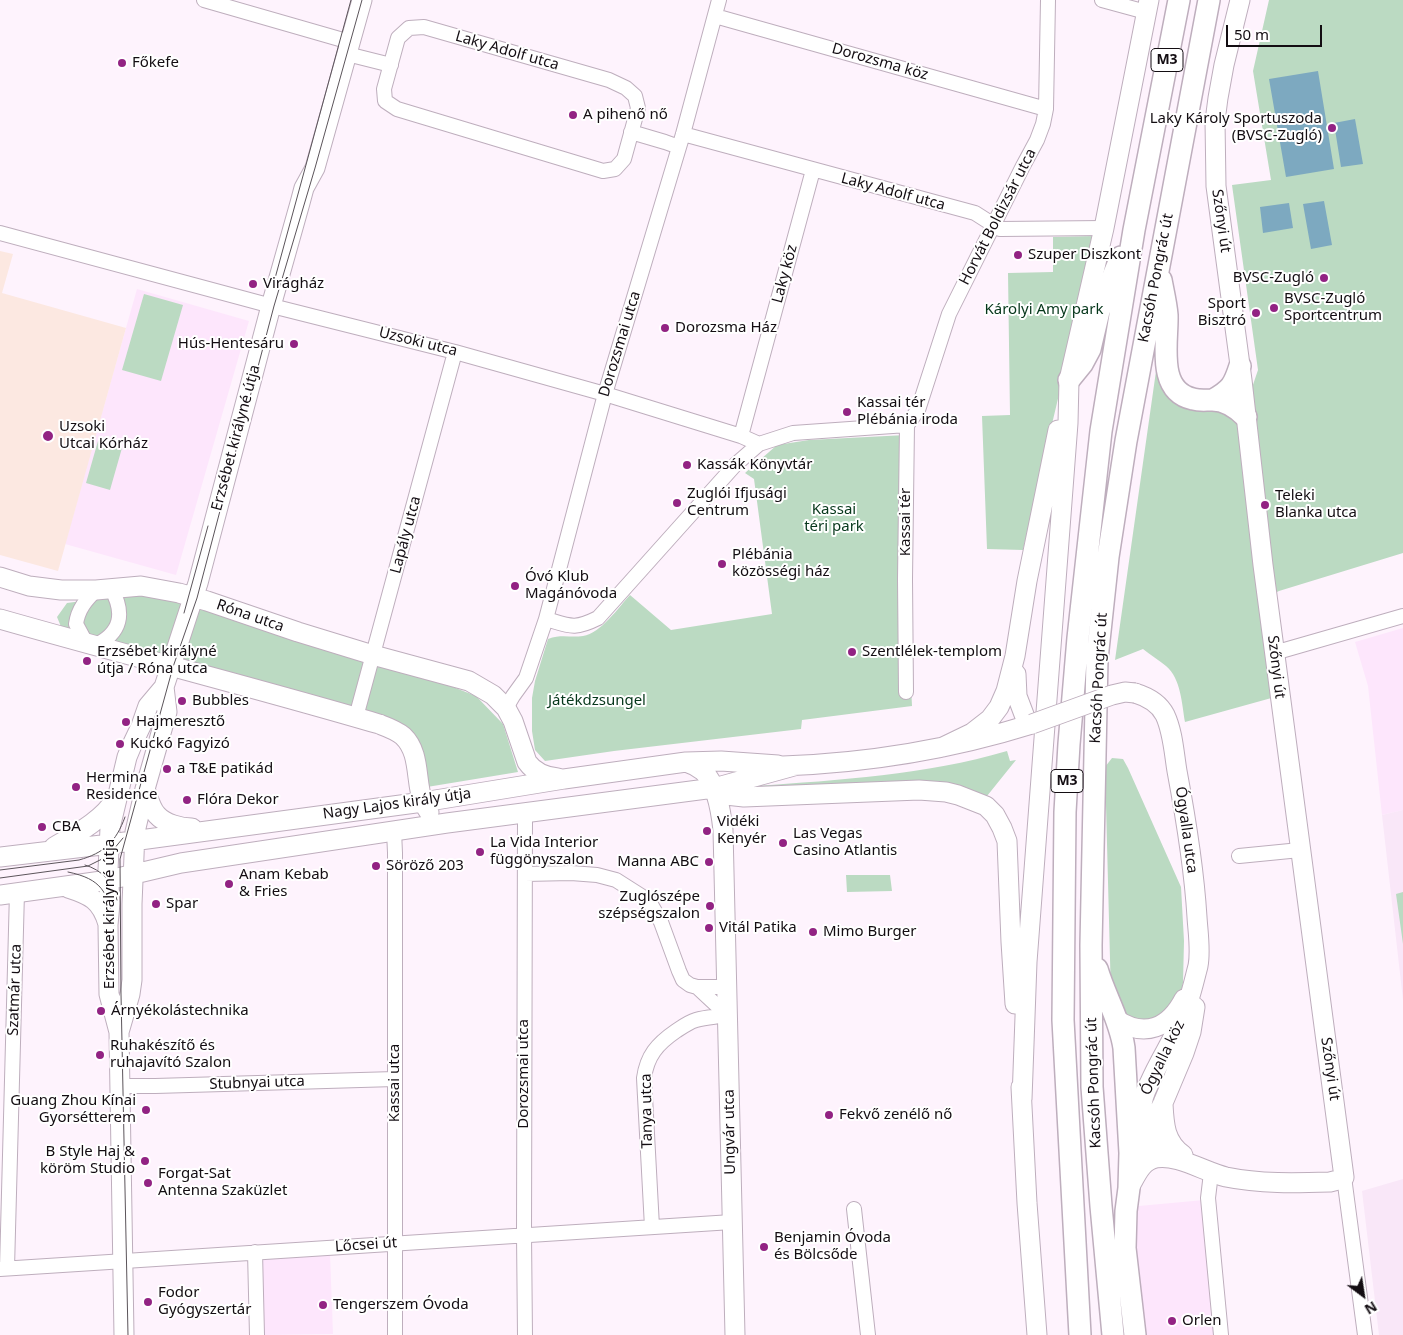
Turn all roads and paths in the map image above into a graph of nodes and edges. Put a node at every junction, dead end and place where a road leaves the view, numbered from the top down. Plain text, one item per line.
1 (204, 0) edge
2 (351, 0) edge
3 (362, 0) edge
4 (719, 0) edge
5 (1048, 0) edge
6 (1102, 0) edge
7 (1179, 0) edge
8 (1209, 0) edge
9 (1240, 0) edge
10 (1148, 6) edge
11 (715, 16) junction
12 (346, 45) junction
13 (391, 65) junction
14 (1046, 109) junction
15 (631, 132) junction
16 (681, 140) junction
17 (813, 170) junction
18 (993, 225) junction
19 (1104, 228) junction
20 (1134, 230) junction
21 (0, 233) edge
22 (1158, 264) junction
23 (271, 306) junction
24 (455, 352) junction
25 (1240, 366) junction
26 (1069, 380) junction
27 (605, 394) junction
28 (1213, 400) junction
29 (1246, 417) junction
30 (906, 425) junction
31 (741, 436) junction
32 (758, 444) junction
33 (0, 578) edge
34 (104, 589) junction
35 (194, 597) junction
36 (1403, 616) edge
37 (0, 619) edge
38 (546, 619) junction
39 (92, 645) junction
40 (1274, 653) junction
41 (373, 655) junction
42 (1015, 656) junction
43 (170, 667) junction
44 (164, 687) junction
45 (906, 692) dead end
46 (1135, 693) joint
47 (499, 701) junction
48 (356, 718) junction
49 (1030, 724) junction
50 (943, 747) junction
51 (686, 762) junction
52 (794, 766) junction
53 (564, 779) junction
54 (714, 788) junction
55 (145, 789) junction
56 (118, 794) junction
57 (422, 797) junction
58 (525, 813) junction
59 (447, 823) junction
60 (216, 829) junction
61 (394, 831) junction
62 (134, 840) junction
63 (50, 850) junction
64 (1300, 850) junction
65 (1239, 856) dead end
66 (0, 857) edge
67 (116, 866) junction
68 (525, 874) junction
69 (65, 886) junction
70 (15, 893) edge
71 (108, 925) junction
72 (1091, 945) junction
73 (1198, 964) junction
74 (1193, 983) junction
75 (697, 987) junction
76 (727, 987) junction
77 (728, 1016) junction
78 (1117, 1020) junction
79 (119, 1032) junction
80 (396, 1079) junction
81 (120, 1086) junction
82 (1022, 1099) junction
83 (1163, 1103) junction
84 (1148, 1133) junction
85 (1175, 1159) junction
86 (1208, 1171) junction
87 (1344, 1177) junction
88 (1129, 1188) junction
89 (854, 1209) dead end
90 (732, 1222) junction
91 (652, 1227) junction
92 (524, 1235) junction
93 (396, 1243) junction
94 (255, 1252) junction
95 (123, 1260) junction
96 (4, 1268) edge
97 (124, 1335) edge
98 (257, 1335) edge
99 (396, 1335) edge
100 (525, 1335) edge
101 (735, 1335) edge
102 (868, 1335) edge
103 (1037, 1335) edge
104 (1080, 1335) edge
105 (1113, 1335) edge
106 (1135, 1335) edge
107 (1221, 1335) edge
108 (1365, 1335) edge

1 - 12 street
2 - 12 street, Erzsébet királyné útja
3 - 12 street, Erzsébet királyné útja
4 - 11 street, Dorozsmai utca
5 - 14 street, Horvát Boldizsár utca
6 - 10 street
7 - 20 main road, Kacsóh Pongrác út / M3
8 - 22 main road, Kacsóh Pongrác út / M3
9 - 25 street, Szőnyi út
10 - 19 street
11 - 14 street, Dorozsma köz
11 - 16 street, Dorozsmai utca
12 - 13 street
12 - 23 street, Erzsébet királyné útja
13 - 15 street, Laky Adolf utca
13 - 15 street, Laky Adolf utca
14 - 18 street, Horvát Boldizsár utca
15 - 16 street, Laky Adolf utca
16 - 17 street, Laky Adolf utca
16 - 27 street, Dorozsmai utca
17 - 18 street, Laky Adolf utca
17 - 31 street, Laky köz
18 - 19 street, Laky Adolf utca
18 - 30 street, Horvát Boldizsár utca
19 - 26 street
20 - 26 main road
20 - 104 main road, Kacsóh Pongrác út / M3
21 - 23 street, Uzsoki utca
22 - 28 main road
22 - 72 main road, Kacsóh Pongrác út / M3
23 - 24 street, Uzsoki utca
23 - 35 street, Erzsébet királyné útja
24 - 27 street, Uzsoki utca
24 - 41 street, Lapály utca
25 - 28 main road
25 - 29 street, Szőnyi út
26 - 42 street
26 - 82 street
27 - 31 street, Uzsoki utca
27 - 38 street, Dorozsmai utca
28 - 29 main road
29 - 40 street, Szőnyi út
30 - 32 street
30 - 45 street, Kassai tér
31 - 32 street, Uzsoki utca
32 - 38 street
33 - 34 street, Róna utca
34 - 35 street, Róna utca
34 - 39 street
34 - 39 street
35 - 41 street, Róna utca
35 - 43 street, Erzsébet királyné útja
36 - 40 street
37 - 39 street
38 - 47 street, Dorozsmai utca
39 - 43 street
40 - 64 street, Szőnyi út
41 - 47 street, Róna utca
41 - 48 street, Lapály utca
42 - 49 street
42 - 50 street
43 - 44 street, Erzsébet királyné útja
43 - 48 street
44 - 55 street, Erzsébet királyné útja
44 - 56 street, Erzsébet királyné útja
46 - 49 street, Nagy Lajos király útja, bridge
46 - 73 street, Ógyalla utca
47 - 53 street
48 - 57 street
49 - 50 street, Nagy Lajos király útja
50 - 52 street, Nagy Lajos király útja
51 - 52 street, Nagy Lajos király útja
51 - 53 street, Nagy Lajos király útja
51 - 54 street
52 - 54 street, Nagy Lajos király útja
53 - 57 street, Nagy Lajos király útja
54 - 58 street, Nagy Lajos király útja
54 - 76 street, Ungvár utca
54 - 82 street
55 - 60 street
55 - 62 street, Erzsébet királyné útja
56 - 63 street
56 - 67 street, Erzsébet királyné útja
57 - 59 street
57 - 60 street, Nagy Lajos király útja
58 - 59 street, Nagy Lajos király útja
58 - 68 street, Dorozsmai utca
59 - 61 street, Nagy Lajos király útja
60 - 62 street, Nagy Lajos király útja
61 - 67 street, Nagy Lajos király útja
61 - 80 street, Kassai utca
62 - 67 street, Nagy Lajos király útja
62 - 67 street, Erzsébet királyné útja
63 - 66 street, Nagy Lajos király útja
63 - 67 street, Nagy Lajos király útja
64 - 65 street
64 - 87 street, Szőnyi út
67 - 69 street, Nagy Lajos király útja
67 - 70 street
67 - 71 street, Erzsébet királyné útja
67 - 79 street, Erzsébet királyné útja
68 - 75 street
68 - 92 street, Dorozsmai utca
69 - 70 street, Nagy Lajos király útja
69 - 71 street
70 - 96 street, Szatmár utca
71 - 79 street, Erzsébet királyné útja
72 - 78 main road
72 - 105 main road, Kacsóh Pongrác út / M3
73 - 74 street, Ógyalla utca
73 - 83 street, Ógyalla köz
74 - 78 street
74 - 84 street, Ógyalla köz
75 - 76 street
75 - 77 street
76 - 77 street, Ungvár utca
77 - 90 street, Ungvár utca
77 - 91 street, Tanya utca
78 - 88 main road
79 - 81 street, Erzsébet királyné útja
80 - 81 street, Stubnyai utca
80 - 93 street, Kassai utca
81 - 95 street, Erzsébet királyné útja
82 - 103 street
83 - 84 street, Ógyalla köz
83 - 86 street, Ógyalla köz
84 - 85 street, Ógyalla köz
84 - 88 street, Ógyalla köz
85 - 86 street, Ógyalla köz
85 - 88 street, Ógyalla köz
86 - 87 street, Ógyalla köz
86 - 107 street
87 - 108 street, Szőnyi út
88 - 106 main road
89 - 102 street
90 - 91 street, Lőcsei út
90 - 101 street, Ungvár utca
91 - 92 street, Lőcsei út
92 - 93 street, Lőcsei út
92 - 100 street, Dorozsmai utca
93 - 94 street, Lőcsei út
93 - 99 street, Kassai utca
94 - 95 street, Lőcsei út
94 - 98 street
95 - 96 street, Lőcsei út
95 - 97 street, Erzsébet királyné útja

